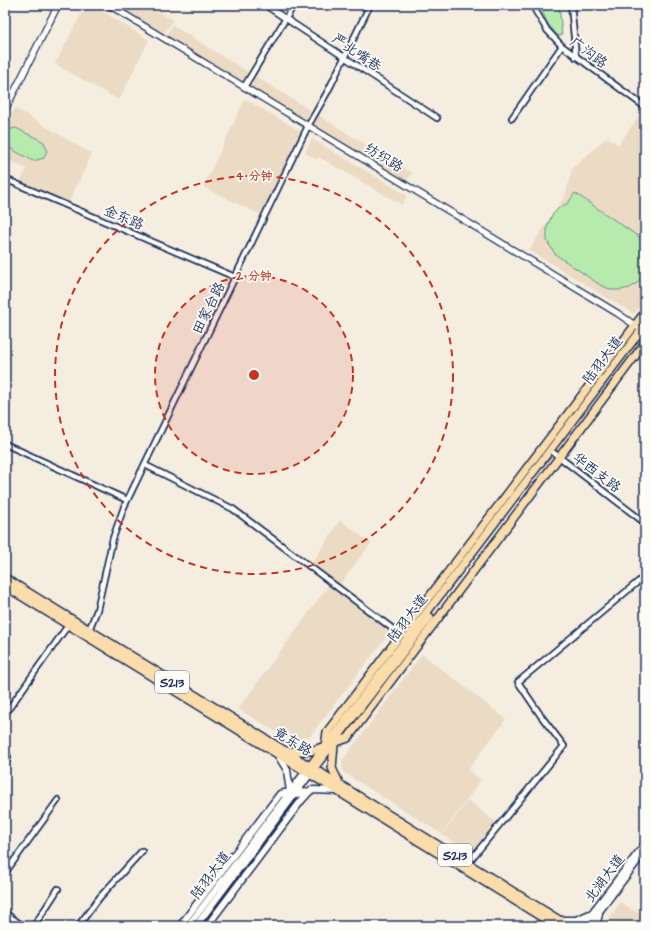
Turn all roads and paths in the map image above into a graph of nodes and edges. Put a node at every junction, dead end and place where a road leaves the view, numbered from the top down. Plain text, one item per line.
1 (58, 5) edge
2 (109, 5) edge
3 (265, 5) edge
4 (294, 5) edge
5 (370, 5) edge
6 (532, 5) edge
7 (572, 5) edge
8 (287, 19) junction
9 (562, 46) junction
10 (345, 56) junction
11 (576, 57) junction
12 (244, 86) junction
13 (645, 107) edge
14 (5, 110) edge
15 (437, 118) dead end
16 (512, 118) dead end
17 (308, 126) junction
18 (5, 178) edge
19 (235, 277) junction
20 (645, 312) edge
21 (643, 329) edge
22 (645, 343) edge
23 (5, 444) edge
24 (557, 455) junction
25 (145, 465) junction
26 (127, 500) junction
27 (645, 523) edge
28 (645, 576) edge
29 (5, 578) edge
30 (5, 586) edge
31 (71, 622) junction
32 (89, 630) junction
33 (401, 635) junction
34 (5, 714) edge
35 (334, 743) junction
36 (325, 746) junction
37 (279, 751) junction
38 (5, 753) edge
39 (5, 765) edge
40 (310, 770) junction
41 (338, 788) junction
42 (311, 790) junction
43 (292, 793) junction
44 (58, 800) dead end
45 (645, 844) edge
46 (142, 850) dead end
47 (645, 851) edge
48 (468, 864) junction
49 (5, 873) edge
50 (58, 889) dead end
51 (599, 908) junction
52 (5, 913) edge
53 (556, 924) edge
54 (23, 926) edge
55 (34, 926) edge
56 (78, 926) edge
57 (180, 926) edge
58 (188, 926) edge
59 (196, 926) edge
60 (207, 926) edge
61 (569, 926) edge
62 (582, 926) edge
63 (588, 926) edge
64 (596, 926) edge

1 - 14 street
2 - 12 street, 纺织路
3 - 8 street, 严北嘴巷
4 - 8 street
5 - 10 street, 田家台路
6 - 9 street, 广沟路
7 - 11 street
8 - 10 street, 严北嘴巷
8 - 12 street
9 - 11 street, 广沟路
9 - 16 street
10 - 15 street, 严北嘴巷
10 - 17 street, 田家台路
11 - 13 street, 广沟路
12 - 17 street, 纺织路
17 - 19 street, 田家台路
17 - 21 street, 纺织路
18 - 19 street, 金东路
19 - 25 street, 田家台路
20 - 21 main road
21 - 24 main road, 陆羽大道
21 - 33 main road
21 - 36 main road, 陆羽大道
22 - 24 main road
23 - 26 street
24 - 27 street, 华西支路
24 - 35 main road
25 - 26 street, 田家台路
25 - 33 street
26 - 32 street, 田家台路
28 - 48 street
29 - 31 main road, 竟东路 / S213
30 - 31 main road, 竟东路 / S213
31 - 32 main road, 竟东路 / S213
31 - 34 street
31 - 37 main road, 竟东路 / S213
32 - 37 main road, 竟东路 / S213
33 - 36 main road
35 - 40 main road, 陆羽大道
35 - 41 main road
36 - 37 main road
36 - 40 main road, 陆羽大道
37 - 40 main road, 竟东路 / S213
37 - 43 main road
38 - 39 street
40 - 41 main road, 竟东路 / S213
40 - 43 main road, 陆羽大道
41 - 42 main road
41 - 48 main road, 竟东路 / S213
41 - 53 main road, 竟东路 / S213
42 - 43 main road
42 - 60 main road
43 - 57 main road
43 - 58 main road, 陆羽大道
43 - 59 main road, 陆羽大道
44 - 49 street
45 - 51 main road, 北湖大道
46 - 56 street
47 - 51 main road, 北湖大道
48 - 53 main road, 竟东路 / S213
50 - 55 street
51 - 53 main road
51 - 62 main road, 北湖大道
51 - 63 main road, 北湖大道
51 - 64 main road
52 - 54 street
53 - 61 main road, 竟东路 / S213

